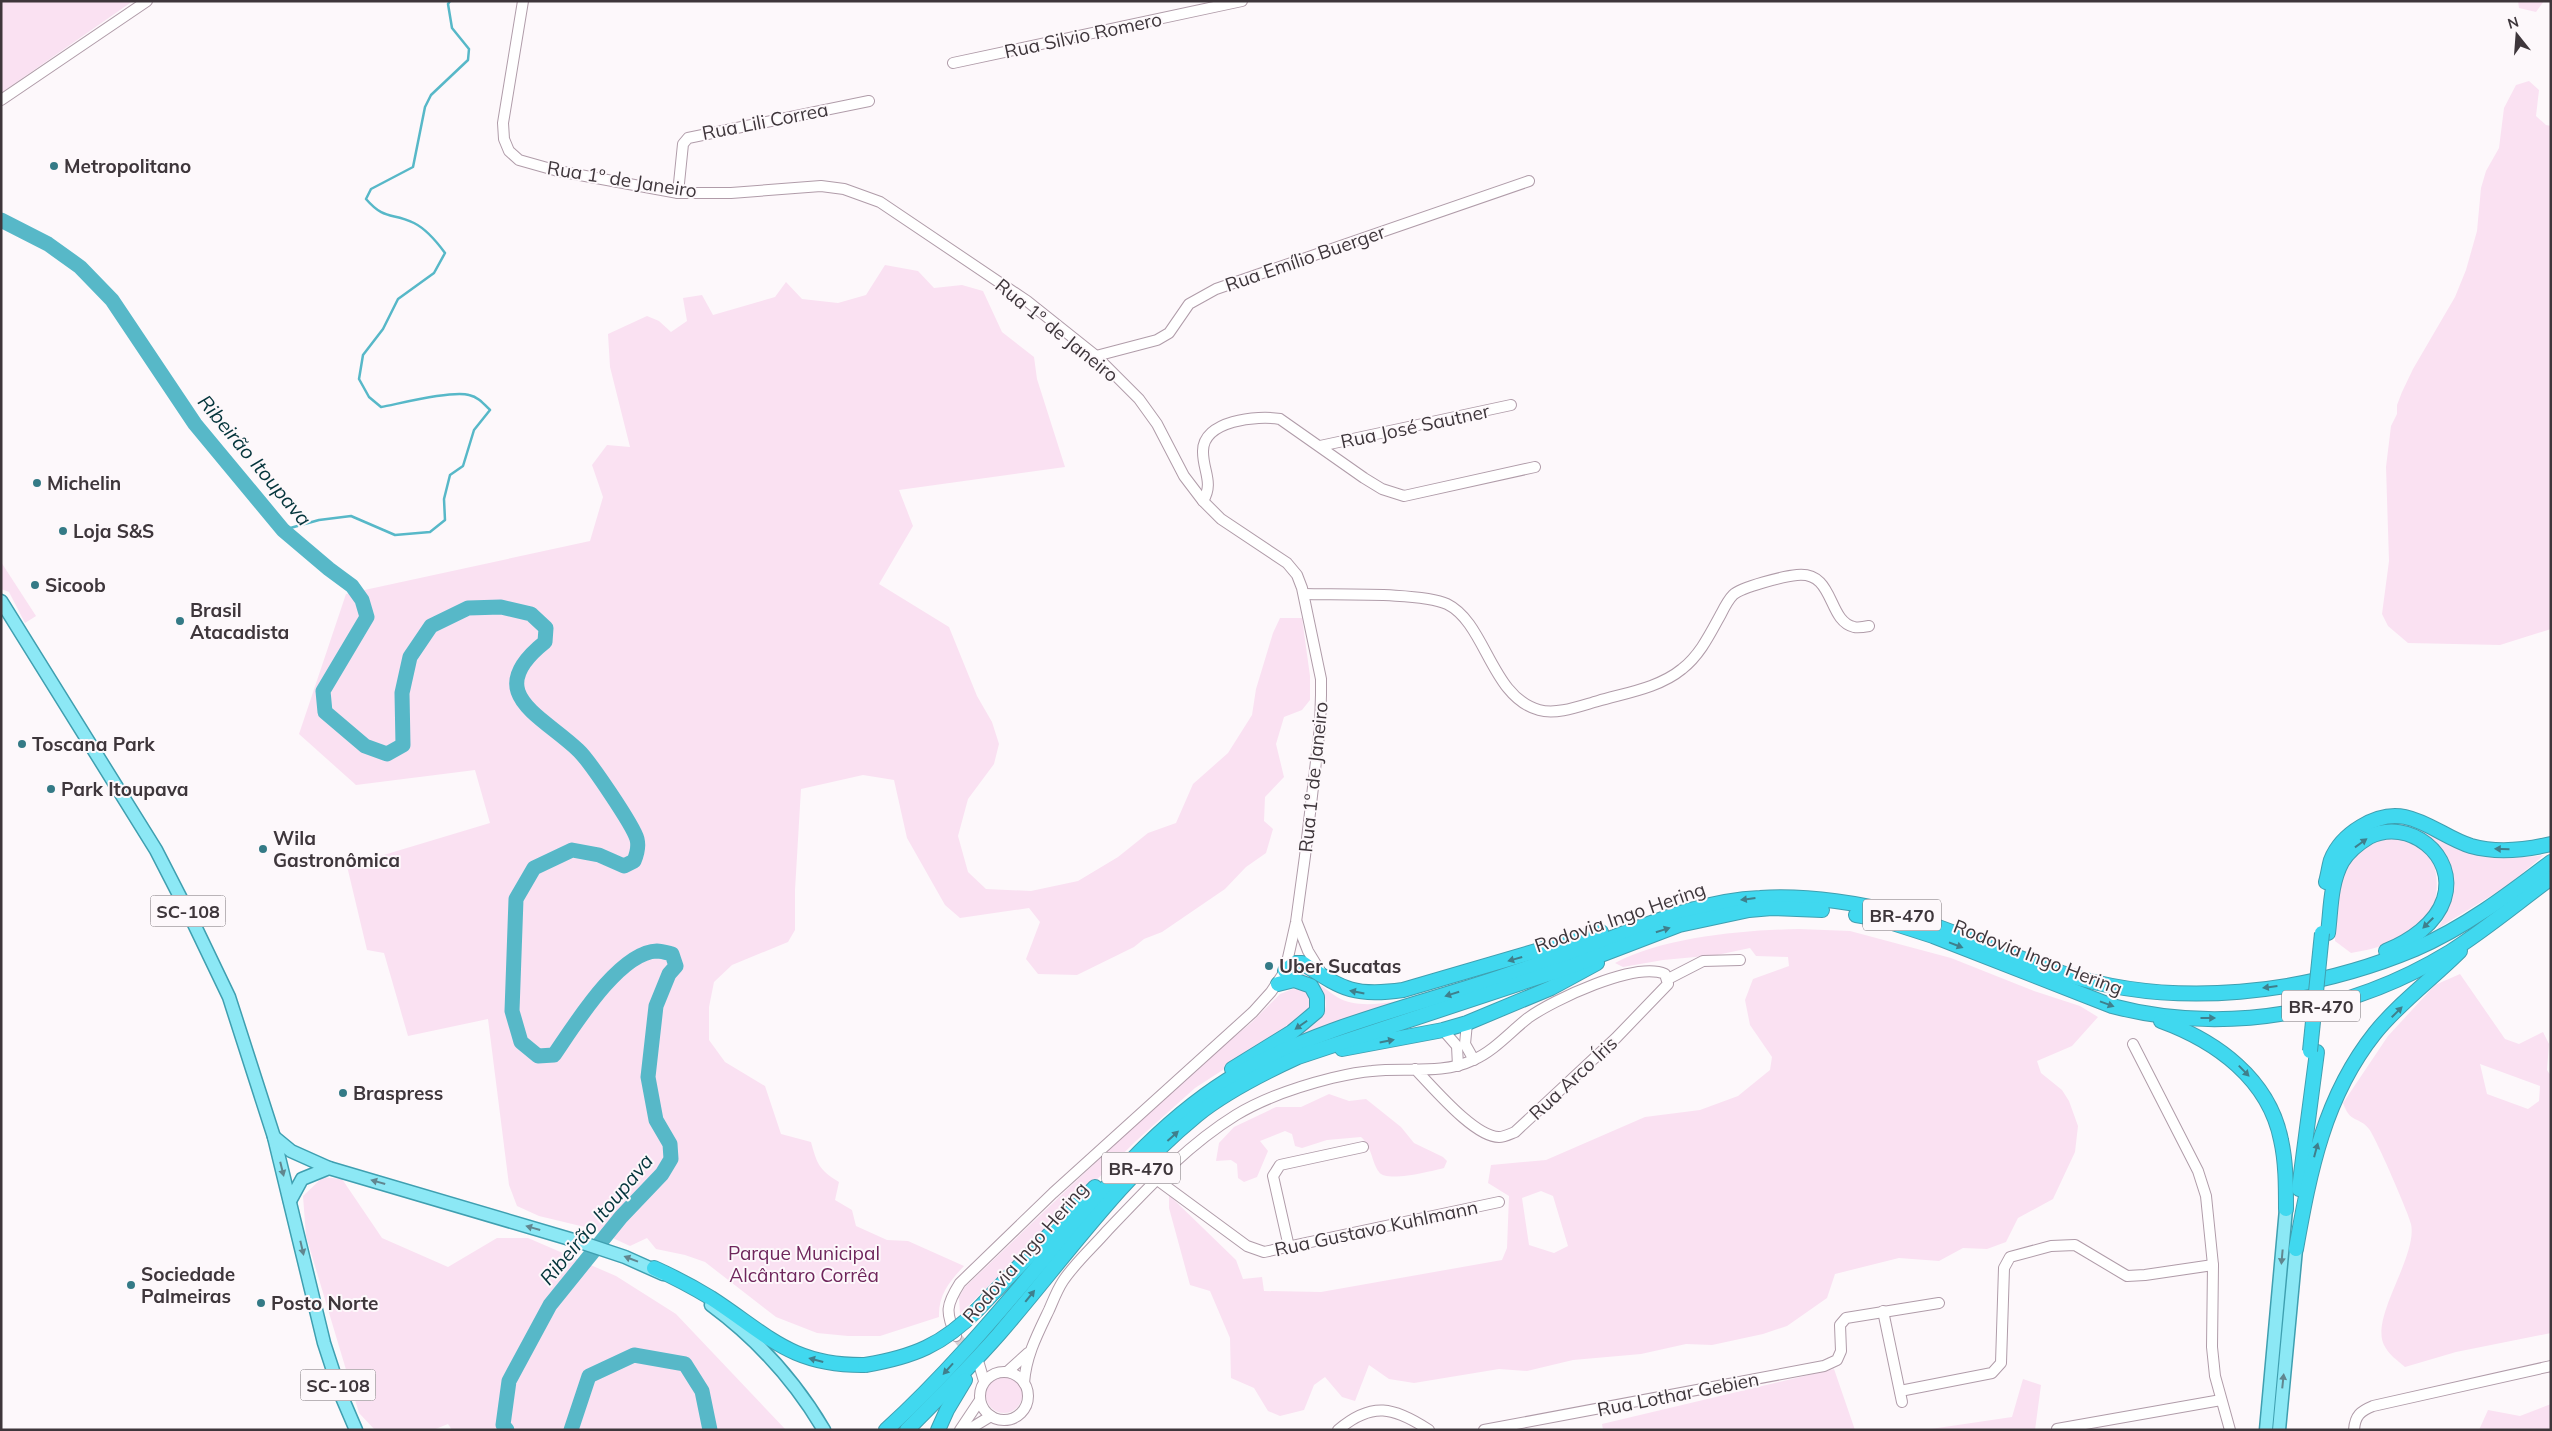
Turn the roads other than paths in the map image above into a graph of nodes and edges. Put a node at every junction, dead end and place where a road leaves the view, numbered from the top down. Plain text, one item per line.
1 (147, 1) edge
2 (522, 1) edge
3 (1242, 1) edge
4 (953, 63) dead end
5 (1, 100) edge
6 (869, 101) dead end
7 (1529, 181) dead end
8 (678, 193) junction
9 (1096, 356) junction
10 (1511, 405) dead end
11 (1320, 446) junction
12 (1535, 467) dead end
13 (1203, 501) junction
14 (1304, 594) junction
15 (1, 601) edge
16 (1869, 626) dead end
17 (2551, 844) edge
18 (2551, 862) edge
19 (2551, 878) edge
20 (1696, 908) junction
21 (1296, 922) junction
22 (2483, 928) junction
23 (2325, 933) junction
24 (1621, 948) junction
25 (1740, 960) dead end
26 (1285, 971) junction
27 (1324, 976) junction
28 (2336, 976) junction
29 (1668, 979) junction
30 (1278, 984) junction
31 (2142, 1014) junction
32 (1467, 1023) junction
33 (1443, 1030) junction
34 (2133, 1044) dead end
35 (1321, 1049) junction
36 (2314, 1052) junction
37 (1474, 1060) junction
38 (1458, 1066) junction
39 (1415, 1069) junction
40 (1172, 1121) junction
41 (274, 1137) junction
42 (1152, 1137) junction
43 (1363, 1147) dead end
44 (329, 1168) junction
45 (1156, 1179) junction
46 (290, 1201) junction
47 (1499, 1202) dead end
48 (2286, 1209) junction
49 (1289, 1248) junction
50 (2296, 1250) junction
51 (2213, 1265) junction
52 (654, 1268) junction
53 (1939, 1303) dead end
54 (1883, 1311) junction
55 (999, 1334) junction
56 (957, 1337) tunnel mouth
57 (1028, 1353) junction
58 (2551, 1366) edge
59 (1007, 1372) junction
60 (996, 1373) junction
61 (984, 1381) junction
62 (1024, 1383) junction
63 (1900, 1391) junction
64 (980, 1400) junction
65 (2221, 1400) junction
66 (1902, 1402) dead end
67 (991, 1416) junction
68 (354, 1429) edge
69 (2057, 1429) edge
70 (824, 1430) edge
71 (886, 1430) edge
72 (907, 1430) edge
73 (938, 1430) edge
74 (960, 1430) edge
75 (968, 1430) edge
76 (1338, 1430) edge
77 (1429, 1430) edge
78 (1484, 1430) edge
79 (2230, 1430) edge
80 (2266, 1430) edge
81 (2279, 1430) edge
82 (2354, 1430) edge

1 - 5 street
2 - 8 street, Rua 1º de Janeiro
3 - 4 street, Rua Silvio Romero
6 - 8 street, Rua Lili Correa
7 - 9 street, Rua Emílio Buerger
8 - 9 street, Rua 1º de Janeiro
9 - 13 street, Rua 1º de Janeiro
10 - 11 street, Rua José Sautner
11 - 12 street
11 - 13 street
13 - 14 street, Rua 1º de Janeiro
14 - 16 street
14 - 21 street, Rua 1º de Janeiro
15 - 41 main road, SC-108
17 -> 23 highway
18 - 28 highway, Rodovia Ingo Hering / BR-470
19 - 22 highway, Rodovia Ingo Hering / BR-470
20 -> 27 highway
28 -> 20 highway, Rodovia Ingo Hering / BR-470
20 -> 40 highway, Rodovia Ingo Hering / BR-470
21 - 26 street, Rua 1º de Janeiro
21 - 27 street
31 -> 22 highway, Rodovia Ingo Hering / BR-470
50 -> 22 highway
23 -> 28 highway
23 - 36 highway, bridge
24 -> 31 highway, Rodovia Ingo Hering / BR-470
24 - 32 highway
24 - 35 highway, Rodovia Ingo Hering / BR-470
25 - 29 street
26 - 27 highway
26 - 30 street, Rua 1º de Janeiro
29 - 37 street
29 - 39 street, Rua Arco Íris
30 -> 40 highway
30 - 56 street, Rua 1º de Janeiro
31 -> 48 highway
32 - 33 highway
32 - 37 street
35 -> 33 highway
33 - 38 street
34 - 51 street
55 -> 35 highway, Rodovia Ingo Hering / BR-470
36 - 48 highway
36 - 50 highway
37 - 38 street
38 - 39 street
39 - 45 street
40 - 42 highway, Rodovia Ingo Hering / BR-470
41 - 44 main road
41 -> 46 main road, SC-108
42 -> 52 highway, bridge
42 -> 71 highway, Rodovia Ingo Hering / BR-470
43 - 49 street
44 - 46 main road
52 -> 44 main road
45 - 49 street, Rua Gustavo Kuhlmann
45 - 57 street
46 -> 68 main road, SC-108
47 - 49 street, Rua Gustavo Kuhlmann
48 -> 80 main road
81 -> 50 main road
51 - 63 street
51 - 65 street
52 - 70 main road
53 - 54 street
54 - 63 street
54 - 78 street, Rua Lothar Gebien
55 - 72 highway, Rodovia Ingo Hering / BR-470
55 - 73 highway
57 - 59 street
57 - 62 street
58 - 82 street
59 - 60 street
59 - 62 street
60 - 61 street
60 - 61 street
61 - 64 street
62 - 67 street
63 - 66 street
64 - 67 street
64 - 74 street
65 - 69 street
65 - 79 street
67 - 75 street
76 - 77 street

